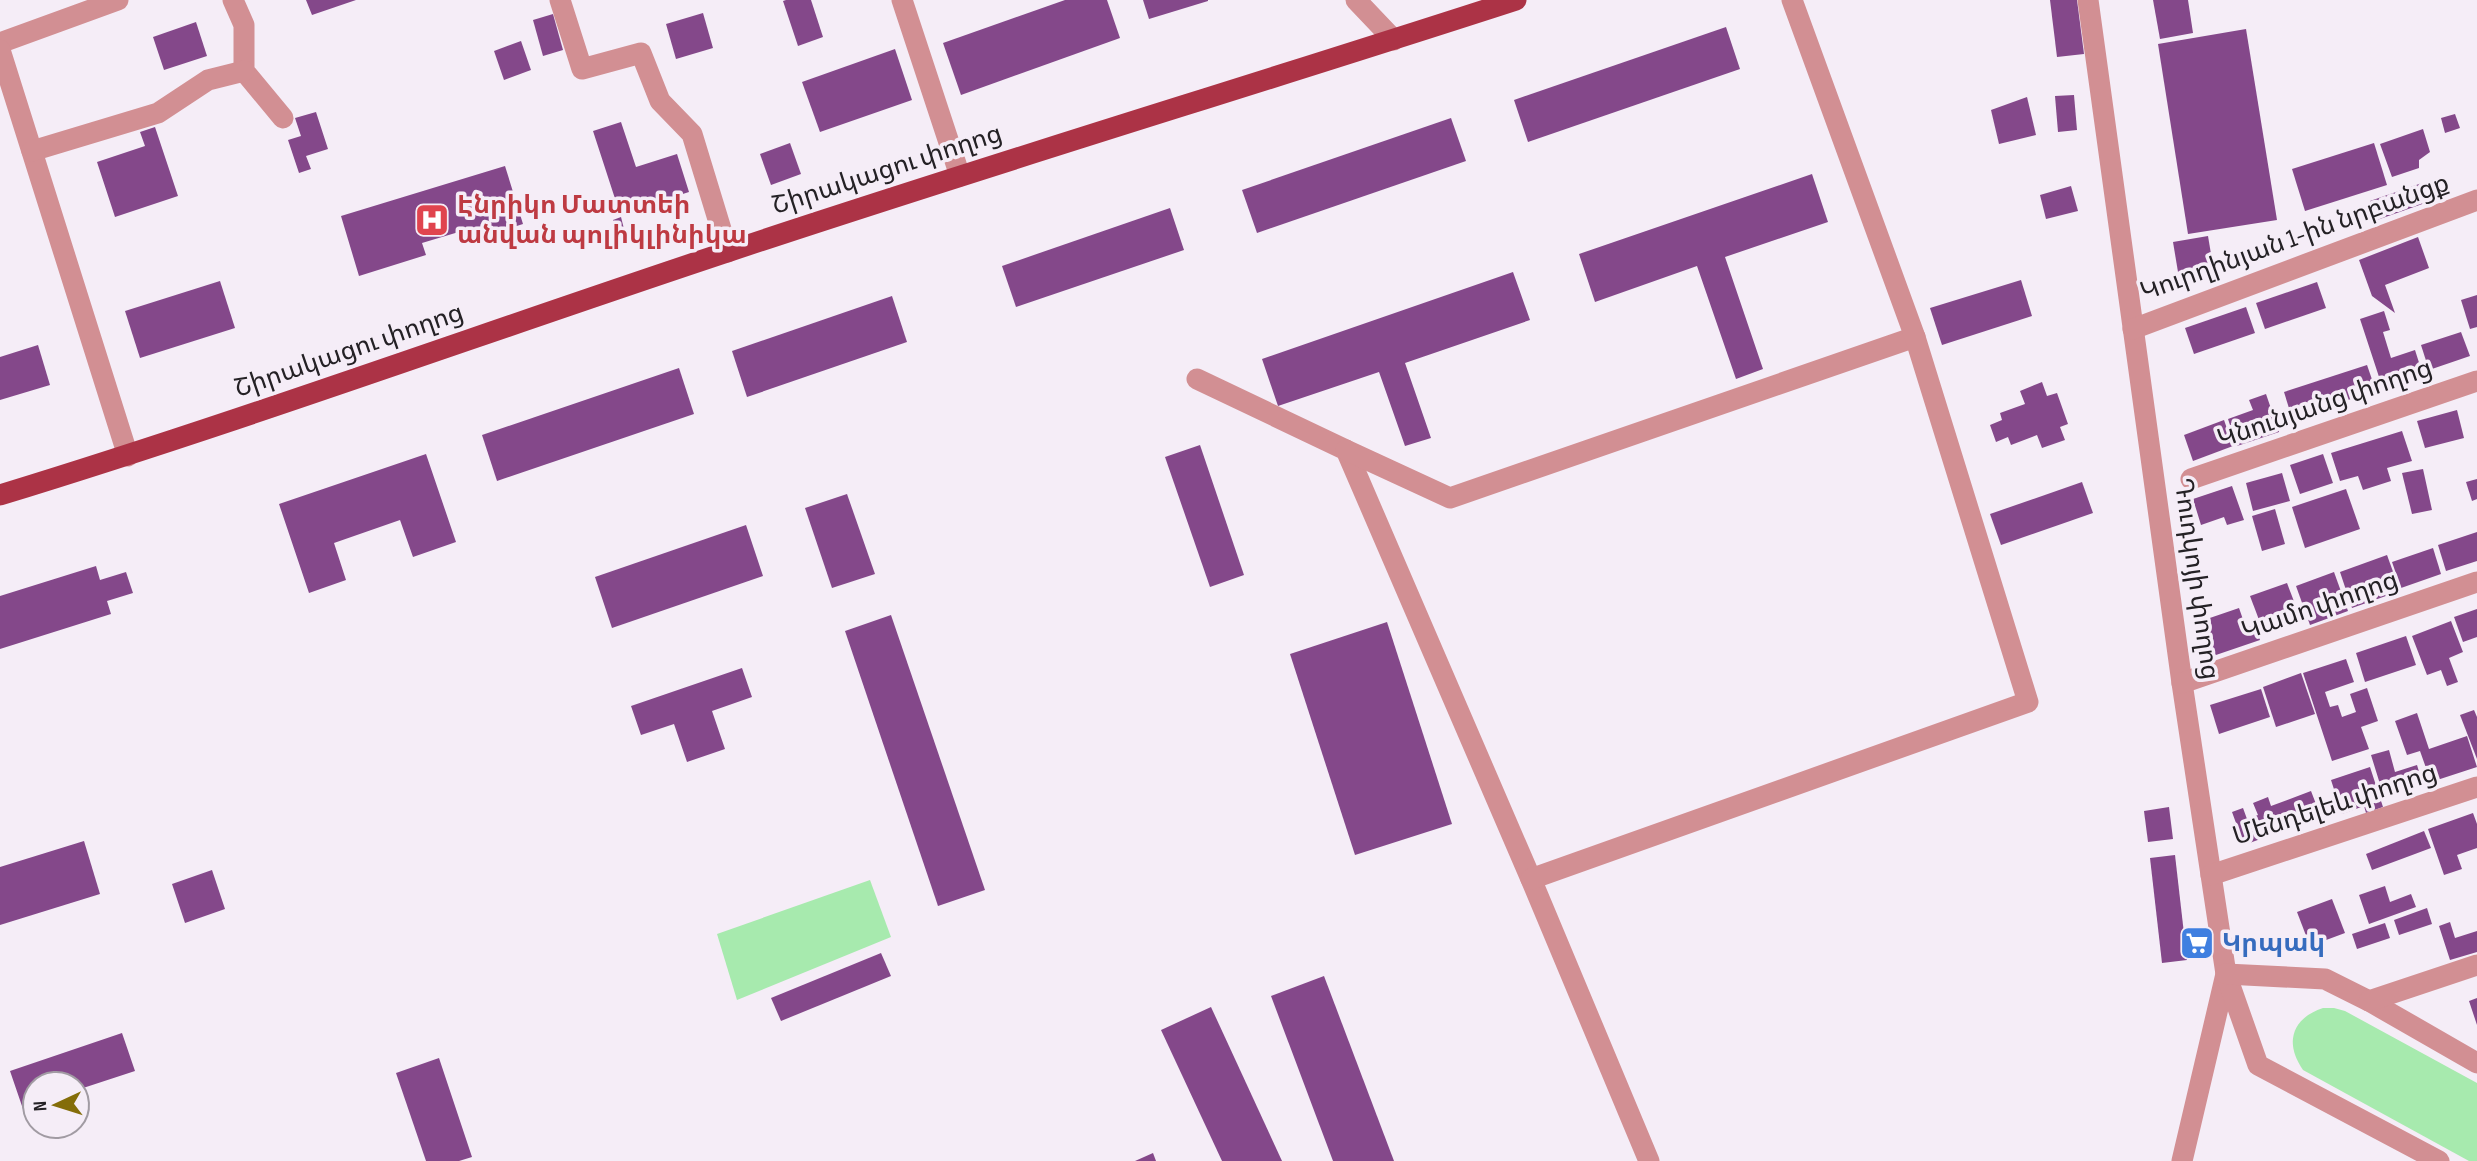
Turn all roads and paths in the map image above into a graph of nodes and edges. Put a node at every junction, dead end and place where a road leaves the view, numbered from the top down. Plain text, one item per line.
1 (118, 0) edge
2 (233, 0) edge
3 (560, 0) edge
4 (902, 0) edge
5 (1356, 0) edge
6 (1516, 0) edge
7 (1792, 0) edge
8 (2088, 0) edge
9 (1394, 40) junction
10 (0, 43) edge
11 (0, 50) edge
12 (244, 71) junction
13 (284, 118) dead end
14 (32, 151) junction
15 (960, 176) junction
16 (2477, 200) edge
17 (728, 251) junction
18 (2133, 329) junction
19 (1915, 337) junction
20 (1197, 379) dead end
21 (2477, 380) edge
22 (1346, 450) junction
23 (128, 456) junction
24 (2191, 480) dead end
25 (0, 495) edge
26 (2477, 582) edge
27 (2182, 683) junction
28 (2477, 787) edge
29 (2211, 875) junction
30 (1531, 879) junction
31 (2477, 965) edge
32 (2226, 974) junction
33 (2369, 1001) junction
34 (2477, 1063) edge
35 (1649, 1161) edge
36 (2182, 1161) edge
37 (2439, 1161) edge

1 - 10 street
2 - 12 street
3 - 17 street
4 - 15 street
5 - 9 street
6 - 9 main road, Շիրակացու փողոց
7 - 19 street
8 - 18 street, Դուդկոյի փողոց
9 - 15 main road, Շիրակացու փողոց
11 - 14 street
12 - 13 street
12 - 14 street
14 - 23 street
15 - 17 main road, Շիրակացու փողոց
16 - 18 street, Կուրղինյան 1-ին նրբանցք
17 - 23 main road, Շիրակացու փողոց
18 - 27 street, Դուդկոյի փողոց
19 - 22 street
19 - 30 street
20 - 22 street
21 - 24 street, Կնունյանց փողոց
22 - 30 street
23 - 25 main road, Շիրակացու փողոց
26 - 27 street, Կամո փողոց
27 - 29 street, Դուդկոյի փողոց
28 - 29 street, Մենդելեև փողոց
29 - 32 street, Դուդկոյի փողոց
30 - 35 street
31 - 33 street
32 - 33 street
32 - 36 street, Դուդկոյի փողոց
32 - 37 street
33 - 34 street

